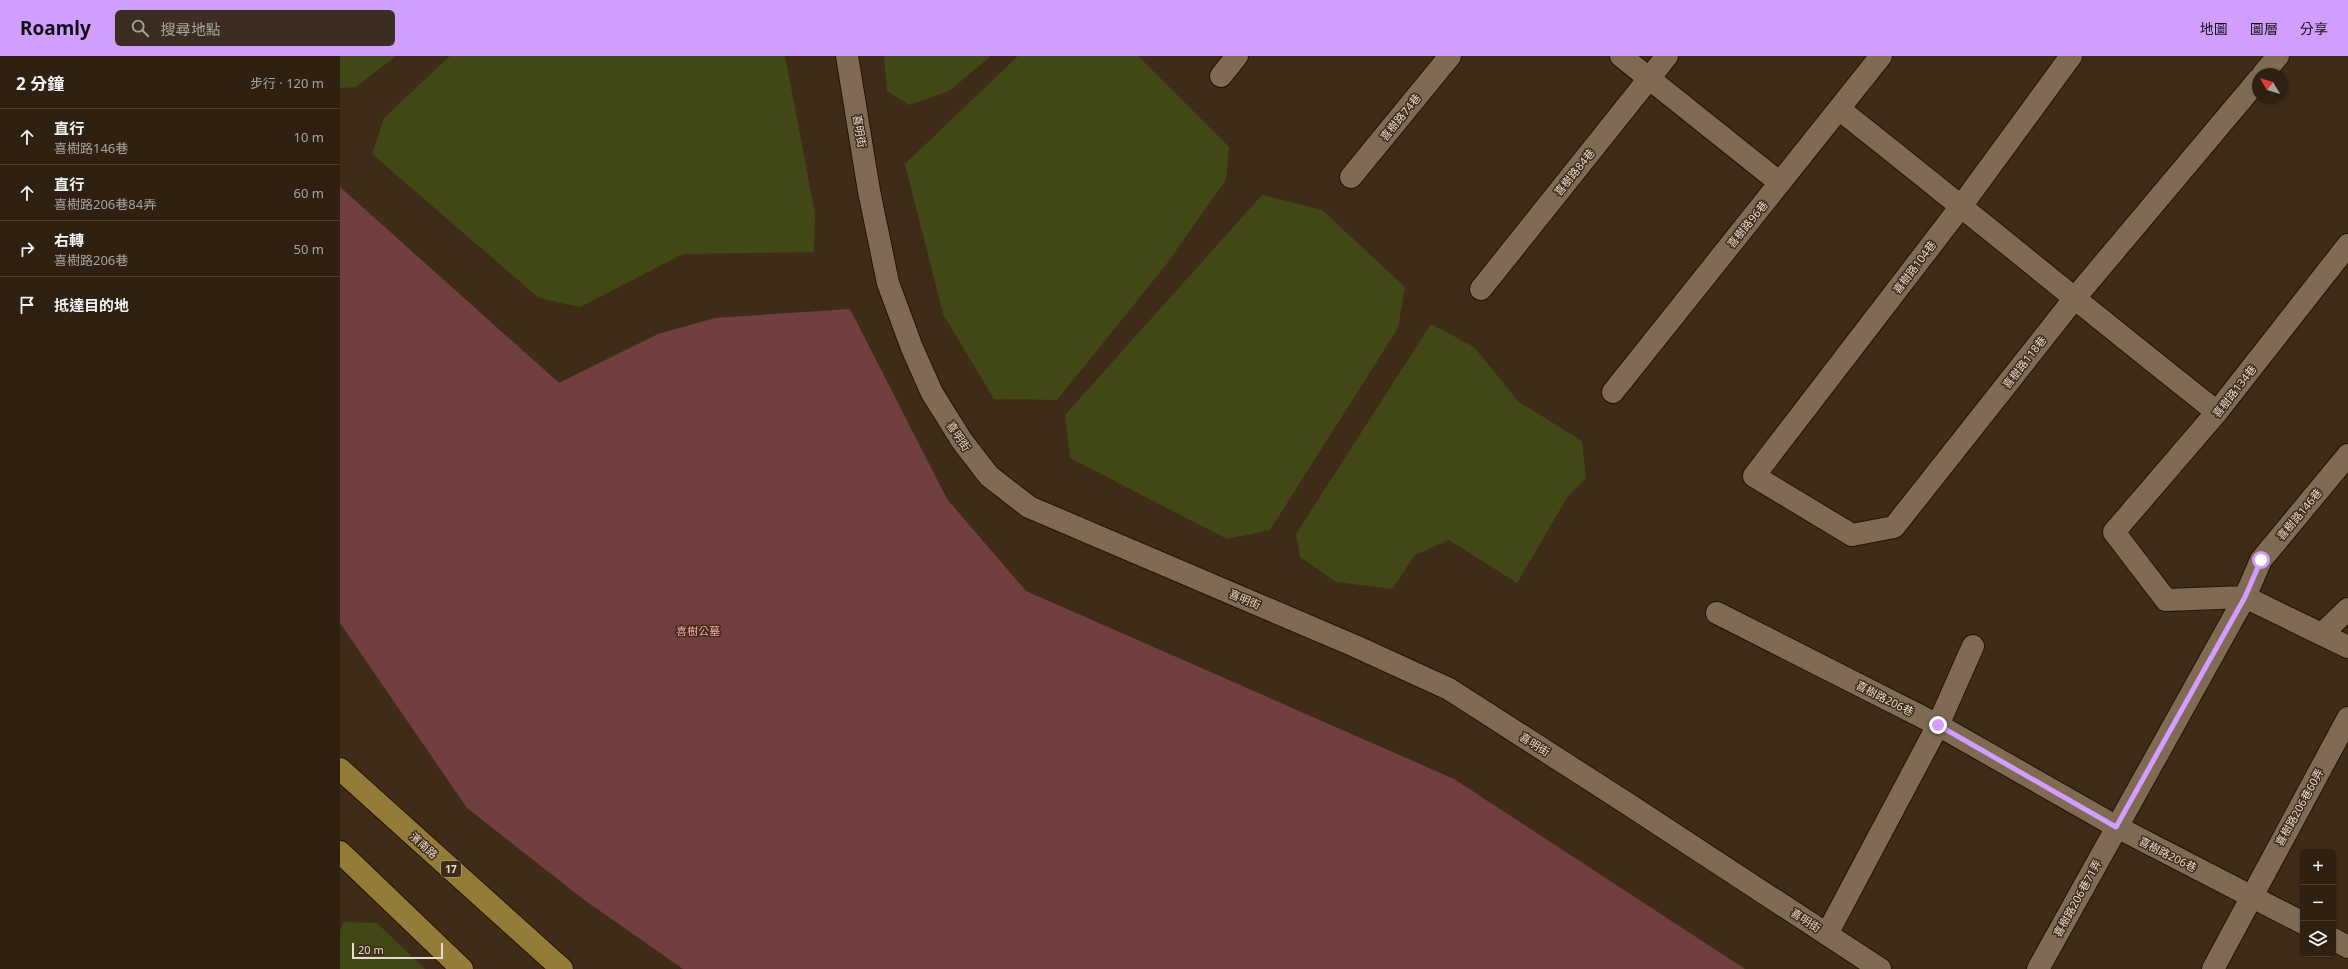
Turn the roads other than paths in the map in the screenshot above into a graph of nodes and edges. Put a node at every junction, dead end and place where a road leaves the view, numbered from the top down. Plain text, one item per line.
1 (847, 56) edge
2 (1237, 56) edge
3 (1450, 56) edge
4 (1621, 56) edge
5 (1667, 56) edge
6 (1881, 56) edge
7 (2071, 56) edge
8 (2278, 56) edge
9 (2268, 68) edge
10 (1221, 76) dead end
11 (1649, 78) junction
12 (2252, 87) edge
13 (1839, 109) junction
14 (1351, 177) dead end
15 (1780, 183) junction
16 (1962, 205) junction
17 (2348, 245) edge
18 (1481, 289) dead end
19 (2074, 299) junction
20 (1613, 392) dead end
21 (2217, 412) junction
22 (2348, 455) edge
23 (1754, 476) joint
24 (2245, 597) junction
25 (2348, 609) edge
26 (1717, 613) dead end
27 (2322, 634) junction
28 (1973, 646) dead end
29 (2348, 647) edge
30 (2348, 718) edge
31 (1938, 725) junction
32 (340, 769) edge
33 (2116, 827) junction
34 (340, 852) edge
35 (2251, 896) junction
36 (2300, 921) edge
37 (1827, 934) junction
38 (2336, 940) edge
39 (2348, 946) edge
40 (462, 969) edge
41 (562, 969) edge
42 (1880, 969) edge
43 (2038, 969) edge
44 (2213, 969) edge

1 - 37 street, 喜明街
2 - 10 street
3 - 14 street, 喜樹路74巷
4 - 11 street
5 - 11 street, 喜樹路84巷
6 - 13 street, 喜樹路96巷
7 - 16 street, 喜樹路104巷
8 - 9 street
11 - 15 street
11 - 18 street, 喜樹路84巷
12 - 19 street, 喜樹路118巷
13 - 15 street, 喜樹路96巷
13 - 16 street
15 - 20 street, 喜樹路96巷
16 - 19 street
16 - 23 street, 喜樹路104巷
17 - 21 street, 喜樹路134巷
19 - 21 street
19 - 23 street, 喜樹路118巷
21 - 24 street, 喜樹路134巷
22 - 24 street, 喜樹路146巷
24 - 27 street
24 - 33 street, 喜樹路146巷
25 - 27 street
26 - 31 street, 喜樹路206巷
27 - 29 street
28 - 31 street
30 - 35 street, 喜樹路206巷60弄
31 - 33 street, 喜樹路206巷
31 - 37 street
32 - 41 main road, 濱南路 / 17
33 - 35 street, 喜樹路206巷
33 - 43 street, 喜樹路206巷71弄
34 - 40 main road
35 - 36 street, 喜樹路206巷
35 - 44 street, 喜樹路206巷60弄
37 - 42 street, 喜明街
38 - 39 street

